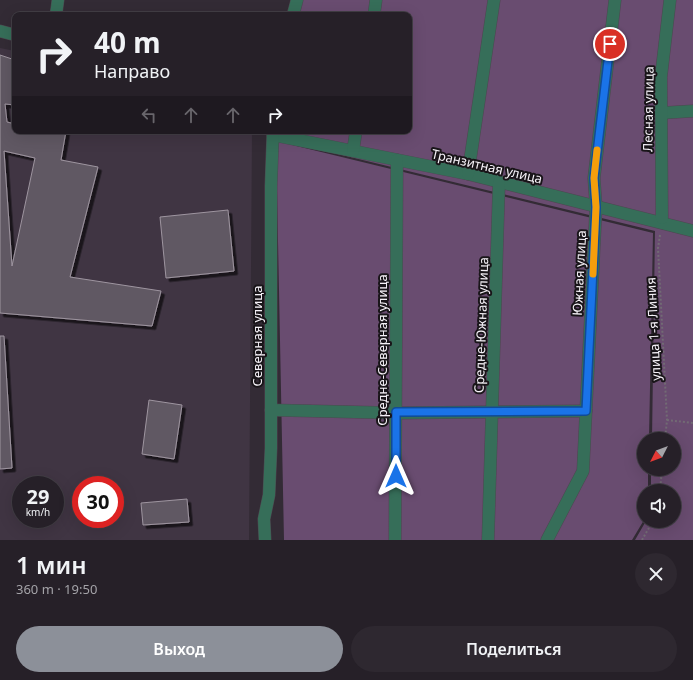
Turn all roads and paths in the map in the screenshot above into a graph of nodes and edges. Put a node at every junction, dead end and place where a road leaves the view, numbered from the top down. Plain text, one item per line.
1 (58, 0) edge
2 (297, 0) edge
3 (376, 0) edge
4 (494, 0) edge
5 (615, 0) edge
6 (670, 0) edge
7 (56, 12) edge
8 (294, 12) edge
9 (374, 12) edge
10 (0, 31) edge
11 (12, 34) edge
12 (693, 111) edge
13 (661, 113) junction
14 (273, 134) edge
15 (277, 134) edge
16 (356, 134) edge
17 (353, 151) junction
18 (397, 160) junction
19 (468, 174) junction
20 (499, 182) junction
21 (596, 207) junction
22 (662, 220) junction
23 (693, 231) edge
24 (270, 410) junction
25 (492, 411) junction
26 (586, 411) junction
27 (396, 412) junction
28 (667, 420) junction
29 (693, 423) edge
30 (666, 432) edge
31 (649, 528) edge
32 (265, 540) edge
33 (395, 540) edge
34 (488, 540) edge
35 (547, 540) edge
36 (642, 540) edge

1 - 7 street
2 - 8 street
3 - 9 street
4 - 19 street
5 - 21 street, Южная улица
6 - 13 street, Лесная улица
10 - 11 street
12 - 13 street
13 - 22 street, Лесная улица
14 - 24 street, Северная улица
15 - 17 street, Транзитная улица
16 - 17 street
17 - 18 street, Транзитная улица
18 - 19 street, Транзитная улица
18 - 27 street, Средне-Северная улица
19 - 20 street, Транзитная улица
20 - 21 street, Транзитная улица
20 - 25 street, Средне-Южная улица
21 - 22 street, Транзитная улица
21 - 26 street, Южная улица
22 - 23 street, Транзитная улица
22 - 28 path, улица 1-я Линия
24 - 27 street
24 - 32 street, Северная улица
25 - 26 street
25 - 27 street
25 - 34 street, Средне-Южная улица
26 - 35 street, Южная улица
27 - 33 street, Средне-Северная улица
28 - 29 path
28 - 30 path, улица 1-я Линия
31 - 36 path

